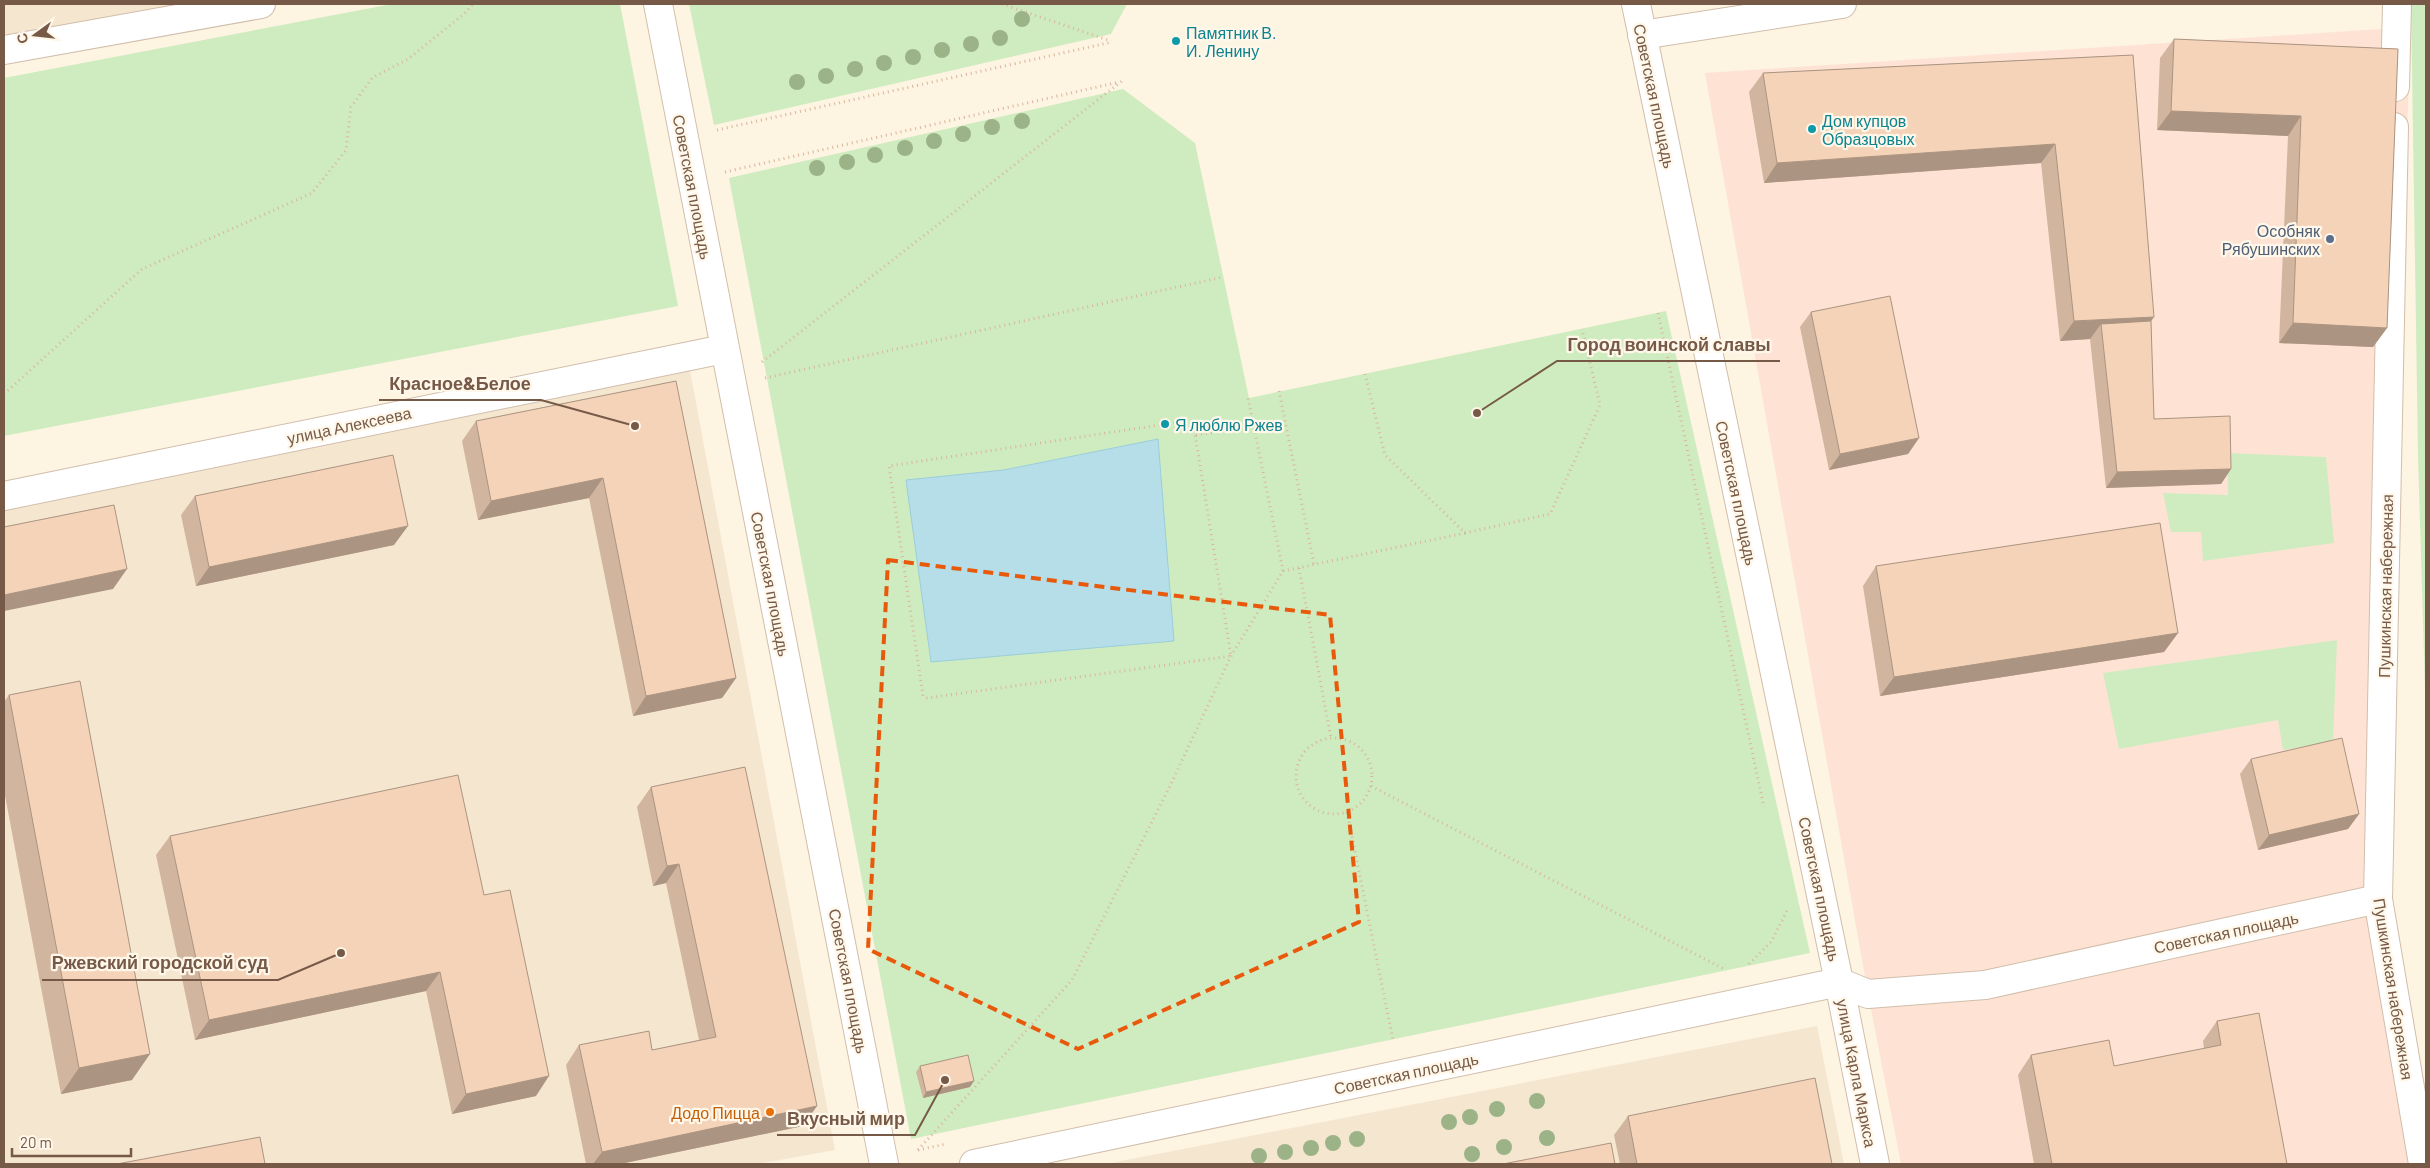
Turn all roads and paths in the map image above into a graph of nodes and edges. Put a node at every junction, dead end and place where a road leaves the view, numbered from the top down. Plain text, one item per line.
1 (261, 4) edge
2 (473, 4) edge
3 (658, 4) edge
4 (1002, 4) edge
5 (1636, 4) edge
6 (1842, 4) edge
7 (2397, 4) edge
8 (1642, 35) junction
9 (4, 50) edge
10 (684, 137) junction
11 (692, 180) junction
12 (1223, 277) dead end
13 (1658, 313) dead end
14 (1582, 329) dead end
15 (724, 349) junction
16 (1366, 374) dead end
17 (732, 386) junction
18 (1279, 391) dead end
19 (4, 394) edge
20 (1248, 398) dead end
21 (1254, 426) junction
22 (1196, 435) junction
23 (4, 496) edge
24 (1465, 533) junction
25 (1314, 564) junction
26 (1299, 568) junction
27 (1283, 571) junction
28 (1232, 656) junction
29 (1331, 738) junction
30 (1371, 786) junction
31 (1346, 812) junction
32 (1766, 815) dead end
33 (2378, 898) junction
34 (1785, 902) dead end
35 (1744, 969) dead end
36 (1728, 972) dead end
37 (1839, 982) junction
38 (1393, 1042) dead end
39 (947, 1144) dead end
40 (918, 1150) junction
41 (911, 1157) dead end
42 (884, 1164) edge
43 (974, 1164) edge
44 (1875, 1164) edge
45 (2423, 1164) edge

1 - 9 street
2 - 19 path
3 - 10 street, Советская площадь
4 - 10 path
5 - 8 street, Советская площадь
6 - 8 street
7 - 33 street, Пушкинская набережная
8 - 37 street, Советская площадь
10 - 11 street, Советская площадь
11 - 15 street, Советская площадь
11 - 17 path
12 - 17 path
13 - 32 path
14 - 24 path
15 - 17 street, Советская площадь
15 - 23 street, улица Алексеева
16 - 24 path
17 - 42 street, Советская площадь
18 - 25 path
20 - 21 path
21 - 22 path
21 - 27 path
22 - 28 path
22 - 28 path
24 - 25 path
25 - 26 path
26 - 27 path
26 - 29 path
27 - 28 path
28 - 40 path
29 - 30 path
29 - 31 path
30 - 31 path
30 - 36 path
31 - 38 path
33 - 37 street, Советская площадь
33 - 45 street, Пушкинская набережная
34 - 35 path
37 - 43 street, Советская площадь
37 - 44 street, улица Карла Маркса
39 - 40 path
40 - 41 path

